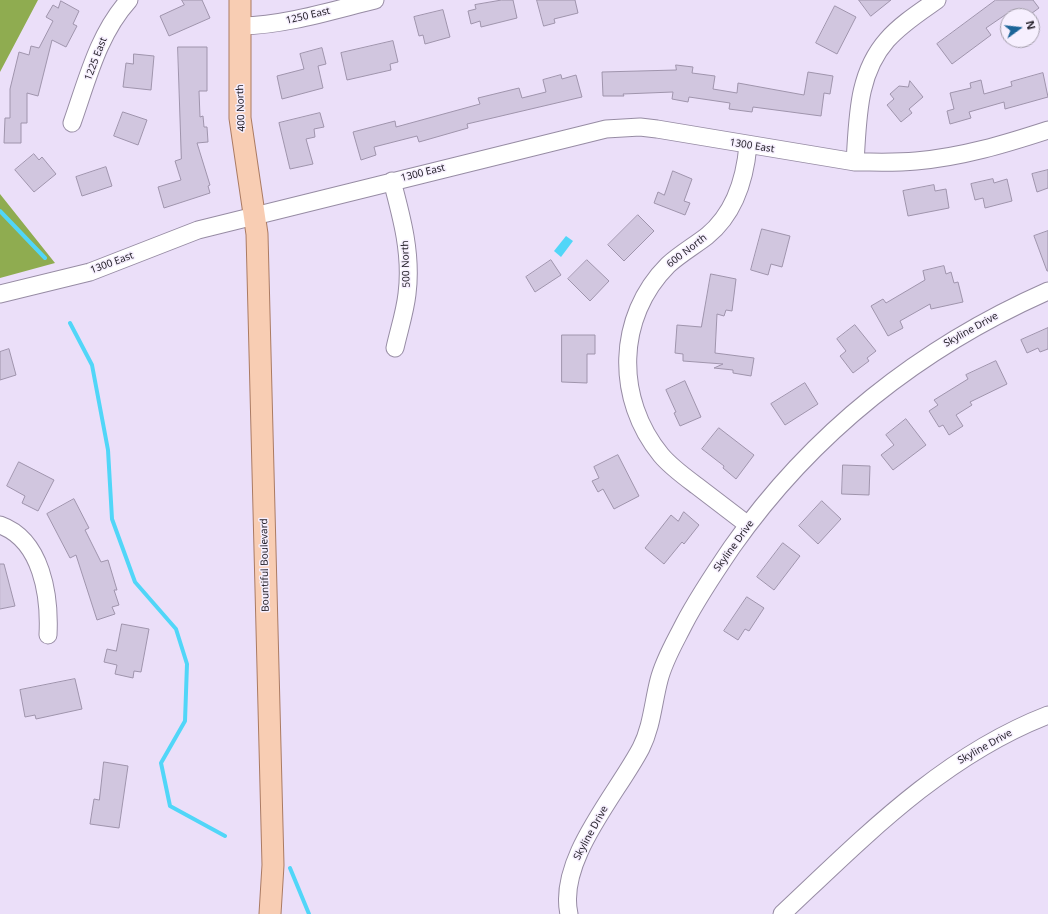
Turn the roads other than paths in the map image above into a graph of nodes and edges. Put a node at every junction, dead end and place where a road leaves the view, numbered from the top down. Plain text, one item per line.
1 (129, 0) edge
2 (240, 0) edge
3 (375, 0) edge
4 (937, 0) edge
5 (240, 26) junction
6 (72, 123) dead end
7 (1048, 130) edge
8 (748, 145) junction
9 (854, 162) junction
10 (392, 181) junction
11 (256, 215) junction
12 (1048, 291) edge
13 (0, 294) edge
14 (394, 348) dead end
15 (0, 525) edge
16 (748, 525) junction
17 (48, 635) dead end
18 (1048, 715) edge
19 (270, 914) edge
20 (569, 914) edge
21 (782, 914) edge

1 - 6 street, 1225 East
2 - 5 main road, 400 North
3 - 5 street, 1250 East
4 - 9 street
5 - 11 main road, 400 North
7 - 9 street
8 - 9 street, 1300 East
8 - 10 street, 1300 East
8 - 16 street, 600 North
10 - 11 street, 1300 East
10 - 14 street, 500 North
11 - 13 street, 1300 East
11 - 19 main road, Bountiful Boulevard
12 - 16 street, Skyline Drive
15 - 17 street
16 - 20 street, Skyline Drive
18 - 21 street, Skyline Drive

